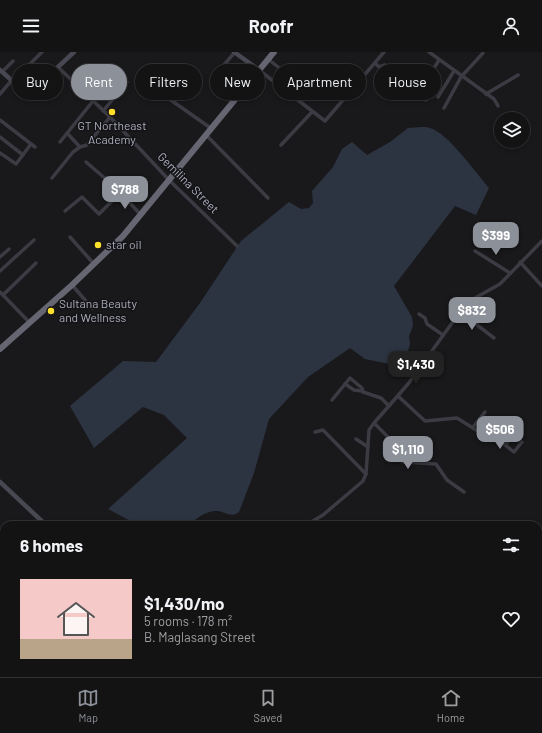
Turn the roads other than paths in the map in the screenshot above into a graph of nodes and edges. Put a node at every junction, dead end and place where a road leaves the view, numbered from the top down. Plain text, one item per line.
1 (42, 52) edge
2 (74, 52) edge
3 (234, 52) edge
4 (274, 52) edge
5 (384, 52) edge
6 (429, 52) edge
7 (483, 53) dead end
8 (268, 59) junction
9 (439, 60) junction
10 (13, 61) dead end
11 (374, 63) joint
12 (30, 64) edge
13 (61, 64) edge
14 (224, 64) edge
15 (251, 64) edge
16 (264, 64) edge
17 (274, 64) edge
18 (437, 64) edge
19 (1, 71) edge
20 (454, 71) junction
21 (63, 72) edge
22 (265, 75) edge
23 (518, 75) dead end
24 (461, 77) junction
25 (71, 80) edge
26 (12, 81) joint
27 (441, 92) edge
28 (0, 94) edge
29 (486, 94) junction
30 (112, 100) edge
31 (171, 100) edge
32 (235, 100) edge
33 (93, 101) joint
34 (498, 106) dead end
35 (444, 108) dead end
36 (103, 111) junction
37 (312, 112) junction
38 (110, 117) junction
39 (0, 120) edge
40 (212, 129) junction
41 (67, 133) junction
42 (207, 136) junction
43 (0, 137) edge
44 (60, 142) dead end
45 (31, 144) junction
46 (281, 145) dead end
47 (35, 147) dead end
48 (80, 147) junction
49 (0, 153) edge
50 (23, 155) junction
51 (86, 162) dead end
52 (52, 178) dead end
53 (169, 180) junction
54 (120, 193) junction
55 (268, 198) dead end
56 (65, 211) dead end
57 (141, 215) junction
58 (70, 237) dead end
59 (34, 240) dead end
60 (542, 241) edge
61 (237, 246) dead end
62 (9, 249) dead end
63 (476, 251) dead end
64 (0, 257) edge
65 (520, 262) junction
66 (36, 263) dead end
67 (94, 264) junction
68 (0, 271) edge
69 (510, 273) junction
70 (72, 285) junction
71 (542, 286) edge
72 (1, 293) edge
73 (467, 306) junction
74 (92, 308) dead end
75 (462, 310) junction
76 (419, 314) dead end
77 (485, 321) dead end
78 (30, 323) junction
79 (443, 335) junction
80 (494, 338) dead end
81 (0, 348) edge
82 (345, 384) junction
83 (362, 391) junction
84 (398, 396) junction
85 (332, 400) dead end
86 (389, 406) junction
87 (485, 412) dead end
88 (494, 421) dead end
89 (374, 423) junction
90 (473, 427) junction
91 (502, 428) dead end
92 (315, 432) dead end
93 (483, 434) junction
94 (513, 436) dead end
95 (495, 437) junction
96 (356, 439) dead end
97 (522, 442) dead end
98 (505, 445) junction
99 (368, 447) junction
100 (366, 474) junction
101 (0, 482) edge
102 (4, 486) junction
103 (0, 490) edge
104 (464, 492) dead end
105 (42, 521) edge
106 (314, 521) edge

1 - 12 street
2 - 13 street
3 - 14 street
3 - 15 street
4 - 8 highway
5 - 11 street
6 - 9 street
7 - 24 street
8 - 16 highway
8 - 17 street
9 - 18 street
9 - 20 street
10 - 19 street
11 - 37 street
19 - 26 street
20 - 24 street
20 - 27 street
21 - 25 street, Gemilina Street
22 - 37 street
23 - 29 street
24 - 29 street
24 - 35 street
26 - 28 street
29 - 34 street
30 - 36 street
31 - 40 street
32 - 40 highway
33 - 36 street, Gemilina Street
33 - 41 street
36 - 38 street, Gemilina Street
37 - 46 street
38 - 48 street
38 - 53 street, Gemilina Street
39 - 45 street
40 - 42 highway
41 - 44 street
41 - 48 street
42 - 53 highway
42 - 55 street
43 - 50 street
45 - 47 street
45 - 50 street
48 - 52 street
49 - 50 street
51 - 54 street
53 - 57 highway
53 - 61 street, Gemilina Street
54 - 56 street
54 - 57 street
57 - 67 highway
58 - 67 street
59 - 68 street
60 - 65 street
62 - 64 street
63 - 69 street
65 - 69 street
65 - 71 street
66 - 72 street
67 - 70 highway
69 - 73 street
70 - 74 street
70 - 78 highway
72 - 78 street
73 - 75 street
73 - 77 street
75 - 79 street
75 - 80 street
76 - 79 street
78 - 81 highway
79 - 84 street
82 - 83 street
82 - 83 street
82 - 85 street
83 - 86 street
84 - 86 street
84 - 90 street
86 - 89 street
87 - 90 street
88 - 93 street
89 - 99 street
89 - 104 street
90 - 93 street
91 - 95 street
92 - 100 street
93 - 95 street
94 - 98 street
95 - 98 street
96 - 99 street
97 - 98 street
99 - 100 street
100 - 106 street
101 - 102 street
102 - 103 street
102 - 105 street

